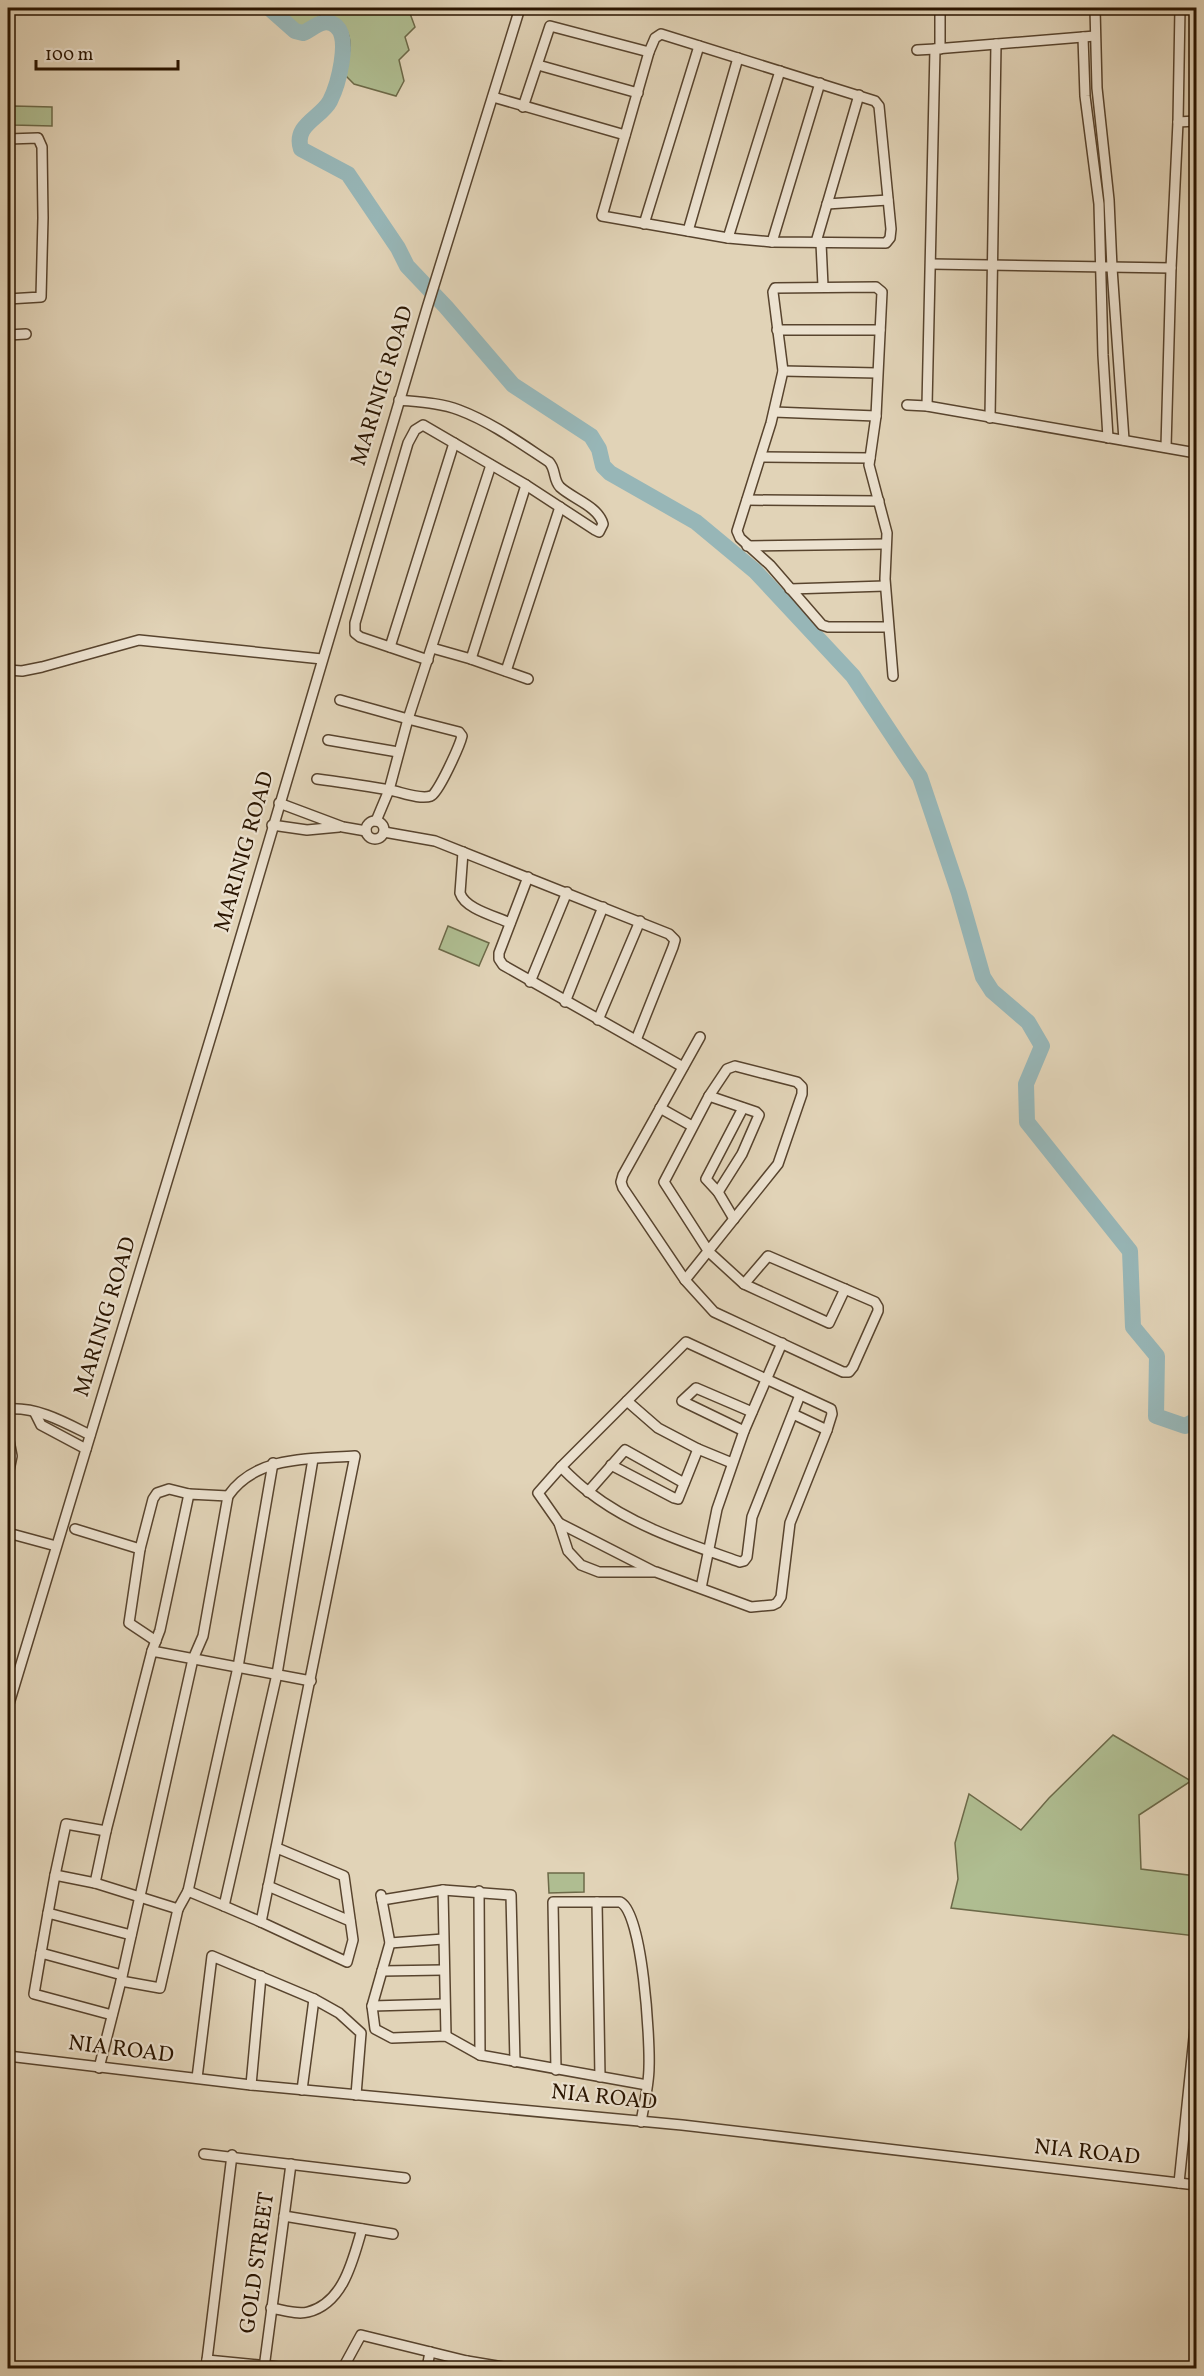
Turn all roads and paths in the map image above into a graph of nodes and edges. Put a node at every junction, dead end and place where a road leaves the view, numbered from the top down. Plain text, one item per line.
1 (520, 8) edge
2 (1095, 8) edge
3 (1180, 8) edge
4 (940, 12) dead end
5 (1095, 36) junction
6 (1083, 37) junction
7 (996, 44) junction
8 (699, 46) junction
9 (937, 49) junction
10 (917, 50) dead end
11 (649, 52) junction
12 (738, 58) junction
13 (538, 65) junction
14 (780, 71) junction
15 (820, 83) junction
16 (638, 93) junction
17 (859, 95) junction
18 (493, 97) junction
19 (523, 107) junction
20 (1197, 121) edge
21 (1178, 122) junction
22 (625, 135) junction
23 (8, 140) edge
24 (888, 200) junction
25 (827, 204) junction
26 (644, 224) junction
27 (688, 231) junction
28 (728, 238) junction
29 (772, 242) junction
30 (819, 243) junction
31 (931, 264) junction
32 (992, 265) junction
33 (1100, 268) junction
34 (1112, 268) junction
35 (1171, 268) junction
36 (823, 286) junction
37 (8, 298) edge
38 (777, 330) junction
39 (880, 330) junction
40 (26, 334) dead end
41 (8, 335) edge
42 (783, 371) junction
43 (878, 373) junction
44 (399, 400) junction
45 (907, 405) dead end
46 (927, 406) junction
47 (774, 412) junction
48 (876, 416) junction
49 (990, 418) junction
50 (1108, 438) junction
51 (1124, 440) junction
52 (454, 443) junction
53 (1166, 447) junction
54 (1197, 453) edge
55 (761, 457) junction
56 (870, 458) junction
57 (490, 465) junction
58 (525, 485) junction
59 (747, 500) junction
60 (879, 501) junction
61 (560, 507) junction
62 (886, 544) junction
63 (747, 546) junction
64 (885, 586) junction
65 (790, 589) junction
66 (889, 627) junction
67 (390, 647) junction
68 (432, 648) junction
69 (322, 659) junction
70 (471, 659) junction
71 (428, 660) junction
72 (8, 670) edge
73 (506, 672) junction
74 (893, 676) dead end
75 (528, 679) dead end
76 (340, 700) dead end
77 (408, 719) junction
78 (328, 740) dead end
79 (398, 752) junction
80 (317, 779) dead end
81 (389, 790) junction
82 (279, 804) junction
83 (376, 821) junction
84 (272, 825) junction
85 (343, 827) junction
86 (366, 831) junction
87 (384, 832) junction
88 (463, 852) junction
89 (528, 877) junction
90 (567, 892) junction
91 (603, 907) junction
92 (640, 921) junction
93 (510, 923) junction
94 (530, 982) junction
95 (565, 1002) junction
96 (598, 1020) junction
97 (700, 1037) dead end
98 (636, 1040) junction
99 (683, 1067) junction
100 (709, 1096) junction
101 (660, 1108) junction
102 (743, 1108) junction
103 (692, 1126) junction
104 (718, 1192) junction
105 (734, 1219) junction
106 (709, 1252) junction
107 (684, 1280) junction
108 (744, 1284) junction
109 (845, 1289) junction
110 (782, 1343) junction
111 (766, 1380) junction
112 (800, 1395) junction
113 (627, 1401) junction
114 (8, 1409) edge
115 (752, 1412) junction
116 (35, 1413) junction
117 (793, 1414) junction
118 (827, 1430) junction
119 (744, 1431) junction
120 (8, 1435) edge
121 (90, 1435) junction
122 (86, 1449) junction
123 (698, 1449) junction
124 (312, 1459) junction
125 (273, 1463) junction
126 (732, 1463) junction
127 (611, 1466) junction
128 (561, 1467) junction
129 (8, 1475) edge
130 (684, 1483) junction
131 (588, 1492) junction
132 (189, 1494) junction
133 (228, 1496) junction
134 (559, 1523) junction
135 (75, 1529) dead end
136 (8, 1533) edge
137 (56, 1546) junction
138 (140, 1549) junction
139 (710, 1551) junction
140 (656, 1572) junction
141 (701, 1588) junction
142 (156, 1641) junction
143 (152, 1652) junction
144 (193, 1659) junction
145 (238, 1667) junction
146 (277, 1674) junction
147 (311, 1681) junction
148 (8, 1707) edge
149 (106, 1831) junction
150 (277, 1848) junction
151 (56, 1875) junction
152 (95, 1883) junction
153 (268, 1886) junction
154 (443, 1890) junction
155 (188, 1891) junction
156 (479, 1892) junction
157 (140, 1896) junction
158 (597, 1902) junction
159 (224, 1906) junction
160 (178, 1910) junction
161 (48, 1913) junction
162 (350, 1921) junction
163 (261, 1922) junction
164 (131, 1935) junction
165 (443, 1939) junction
166 (390, 1943) junction
167 (41, 1953) junction
168 (443, 1970) junction
169 (382, 1971) junction
170 (261, 1976) junction
171 (121, 1978) junction
172 (314, 1999) junction
173 (444, 2004) junction
174 (372, 2006) junction
175 (112, 2015) junction
176 (1197, 2018) edge
177 (446, 2036) junction
178 (480, 2055) junction
179 (8, 2056) edge
180 (515, 2062) junction
181 (99, 2068) junction
182 (556, 2070) junction
183 (600, 2077) junction
184 (197, 2078) junction
185 (251, 2085) junction
186 (647, 2085) junction
187 (302, 2090) junction
188 (356, 2095) junction
189 (641, 2122) junction
190 (204, 2154) dead end
191 (232, 2155) junction
192 (291, 2164) junction
193 (405, 2178) dead end
194 (1179, 2182) junction
195 (1197, 2185) edge
196 (284, 2216) junction
197 (362, 2229) junction
198 (393, 2234) dead end
199 (271, 2308) junction
200 (430, 2352) junction
201 (206, 2364) edge
202 (466, 2365) edge
203 (264, 2367) edge
204 (496, 2367) edge
205 (288, 2368) edge
206 (343, 2368) edge
207 (427, 2368) edge
208 (509, 2368) edge

1 - 18 street, MARINIG ROAD
2 - 5 street
3 - 21 street
4 - 9 street
5 - 6 street
5 - 34 street
6 - 7 street
6 - 33 street
7 - 9 street
7 - 32 street
8 - 11 street
8 - 12 street
8 - 26 street
9 - 10 street
9 - 31 street
11 - 13 street
11 - 16 street
12 - 14 street
12 - 27 street
13 - 16 street
13 - 19 street
14 - 15 street
14 - 28 street
15 - 17 street
15 - 29 street
16 - 22 street
17 - 24 street
17 - 25 street
18 - 19 street
18 - 44 street, MARINIG ROAD
19 - 22 street
20 - 21 street
21 - 35 street
22 - 26 street
23 - 37 street
24 - 25 street
24 - 30 street
25 - 30 street
26 - 27 street
27 - 28 street
28 - 29 street
29 - 30 street
30 - 36 street
31 - 32 street
31 - 46 street
32 - 33 street
32 - 49 street
33 - 34 street
33 - 50 street
34 - 35 street
34 - 51 street
35 - 53 street
36 - 38 street
36 - 39 street
38 - 39 street
38 - 42 street
39 - 43 street
40 - 41 street
42 - 43 street
42 - 47 street
43 - 48 street
44 - 61 street
44 - 69 street, MARINIG ROAD
45 - 46 street
46 - 49 street
47 - 48 street
47 - 55 street
48 - 56 street
49 - 50 street
50 - 51 street
51 - 53 street
52 - 57 street
52 - 67 street
52 - 67 street
53 - 54 street
55 - 56 street
55 - 59 street
56 - 60 street
57 - 58 street
57 - 68 street
58 - 61 street
58 - 70 street
59 - 60 street
59 - 63 street
60 - 62 street
61 - 73 street
62 - 63 street
62 - 64 street
63 - 65 street
64 - 65 street
64 - 66 street
65 - 66 street
66 - 74 street
67 - 71 street
68 - 70 street
68 - 71 street
69 - 72 street
69 - 82 street, MARINIG ROAD
70 - 73 street
71 - 77 street
73 - 75 street
76 - 77 street
77 - 79 street
77 - 81 street
78 - 79 street
79 - 81 street
80 - 81 street
81 - 83 street
82 - 84 street, MARINIG ROAD
82 - 85 street
83 - 86 street
83 - 87 street
84 - 85 street
84 - 121 street, MARINIG ROAD
85 - 86 street
86 - 87 street
87 - 88 street
88 - 89 street
88 - 93 street
89 - 90 street
89 - 93 street
90 - 91 street
90 - 94 street
91 - 92 street
91 - 95 street
92 - 96 street
92 - 98 street
93 - 94 street
94 - 95 street
95 - 96 street
96 - 98 street
97 - 99 street
98 - 99 street
99 - 101 street
100 - 102 street
100 - 103 street
100 - 105 street
101 - 103 street
101 - 107 street
102 - 104 street
102 - 104 street
103 - 106 street
104 - 105 street
105 - 106 street
106 - 107 street
106 - 108 street
107 - 110 street
108 - 109 street
108 - 109 street
109 - 110 street
110 - 111 street
111 - 112 street
111 - 113 street
111 - 115 street
112 - 117 street
112 - 118 street
113 - 123 street
113 - 128 street
114 - 116 street
115 - 119 street
115 - 119 street
116 - 121 street
116 - 122 street
117 - 118 street
117 - 139 street
118 - 141 street
119 - 126 street
120 - 129 street
121 - 122 street, MARINIG ROAD
122 - 137 street, MARINIG ROAD
123 - 126 street
123 - 130 street
124 - 125 street
124 - 146 street
124 - 147 street
125 - 133 street
125 - 145 street
126 - 139 street
127 - 130 street
127 - 130 street
127 - 131 street
128 - 131 street
128 - 134 street
131 - 139 street
132 - 133 street
132 - 138 street
132 - 142 street
133 - 144 street
134 - 140 street
134 - 140 street
135 - 138 street
136 - 137 street
137 - 148 street, MARINIG ROAD
138 - 142 street
139 - 141 street
140 - 141 street
142 - 143 street
143 - 144 street
143 - 149 street
144 - 145 street
144 - 157 street
145 - 146 street
145 - 155 street
146 - 147 street
146 - 159 street
147 - 150 street
149 - 151 street
149 - 152 street
150 - 153 street
150 - 162 street
151 - 152 street
151 - 161 street
152 - 157 street
153 - 162 street
153 - 163 street
154 - 156 street
154 - 165 street
154 - 166 street
155 - 159 street
155 - 160 street
156 - 178 street
156 - 180 street
157 - 160 street
157 - 164 street
158 - 182 street
158 - 183 street
158 - 186 street
159 - 163 street
160 - 171 street
161 - 164 street
161 - 167 street
162 - 163 street
164 - 171 street
165 - 166 street
165 - 168 street
166 - 169 street
167 - 171 street
167 - 175 street
168 - 169 street
168 - 173 street
169 - 174 street
170 - 172 street
170 - 184 street
170 - 185 street
171 - 175 street
172 - 187 street
172 - 188 street
173 - 174 street
173 - 177 street
174 - 177 street
175 - 181 street
176 - 194 street
177 - 178 street
178 - 180 street
179 - 181 street, NIA ROAD
180 - 182 street
181 - 184 street, NIA ROAD
182 - 183 street
183 - 186 street
184 - 185 street, NIA ROAD
185 - 187 street, NIA ROAD
186 - 189 street
187 - 188 street, NIA ROAD
188 - 189 street, NIA ROAD
189 - 194 street, NIA ROAD
190 - 191 street
191 - 192 street
191 - 201 street
192 - 193 street
192 - 196 street, GOLD STREET
194 - 195 street, NIA ROAD
196 - 197 street
196 - 199 street, GOLD STREET
197 - 198 street
197 - 199 street
199 - 203 street, GOLD STREET
200 - 202 street
200 - 206 street
200 - 207 street
201 - 203 street
202 - 204 street
203 - 205 street
204 - 208 street

